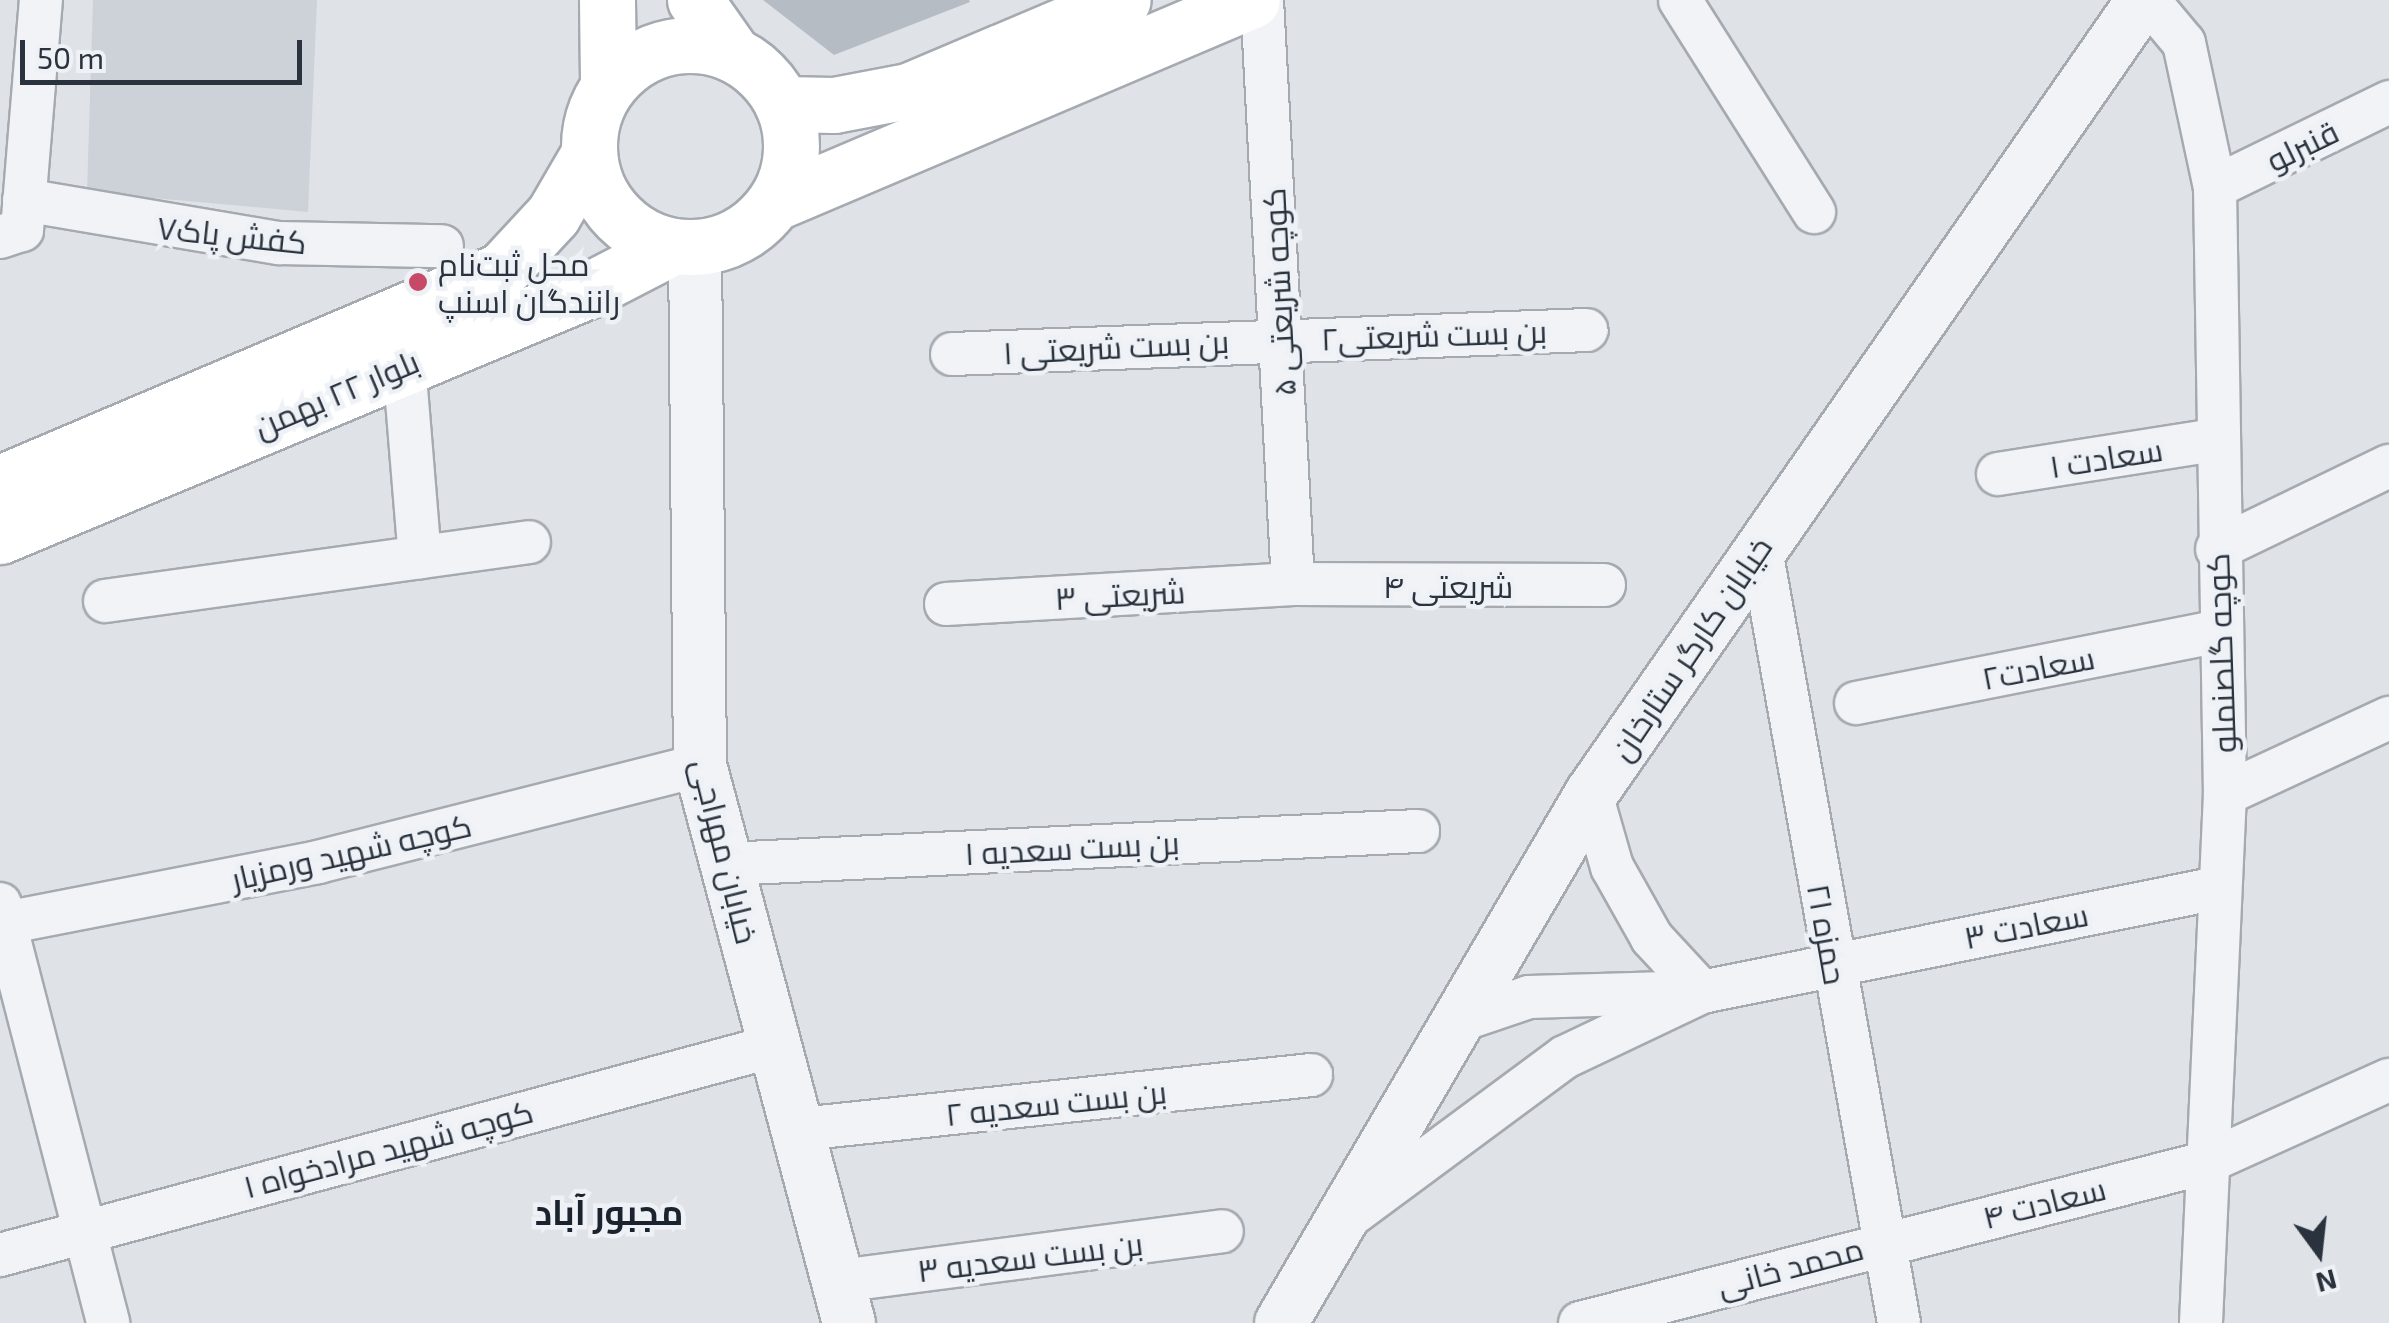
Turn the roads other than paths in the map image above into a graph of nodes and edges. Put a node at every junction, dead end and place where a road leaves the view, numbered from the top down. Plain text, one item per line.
1 (41, 0) edge
2 (607, 0) edge
3 (694, 0) edge
4 (1123, 0) edge
5 (1252, 0) edge
6 (1262, 0) edge
7 (1680, 0) edge
8 (2145, 0) edge
9 (733, 54) junction
10 (608, 86) junction
11 (871, 98) junction
12 (2389, 102) edge
13 (782, 104) junction
14 (15, 134) edge
15 (588, 155) junction
16 (880, 156) junction
17 (2216, 188) junction
18 (774, 203) junction
19 (1814, 212) dead end
20 (16, 222) edge
21 (538, 233) junction
22 (442, 246) dead end
23 (683, 247) junction
24 (589, 290) junction
25 (1587, 330) dead end
26 (1280, 339) junction
27 (952, 354) dead end
28 (404, 364) junction
29 (2214, 440) junction
30 (2389, 466) edge
31 (1998, 474) dead end
32 (0, 483) edge
33 (0, 536) edge
34 (529, 542) dead end
35 (1760, 544) junction
36 (2217, 549) junction
37 (420, 557) junction
38 (1293, 584) junction
39 (1604, 585) dead end
40 (105, 601) dead end
41 (946, 604) dead end
42 (2219, 631) junction
43 (1856, 703) dead end
44 (2389, 718) edge
45 (700, 766) junction
46 (1591, 794) junction
47 (2225, 794) junction
48 (1418, 830) dead end
49 (726, 864) junction
50 (2218, 888) junction
51 (2, 917) edge
52 (1834, 962) junction
53 (1702, 992) junction
54 (1452, 1022) junction
55 (777, 1045) junction
56 (1311, 1074) dead end
57 (2389, 1080) edge
58 (801, 1129) junction
59 (2204, 1163) junction
60 (84, 1229) junction
61 (1222, 1231) dead end
62 (1329, 1232) junction
63 (1883, 1241) junction
64 (0, 1255) edge
65 (844, 1312) edge
66 (108, 1323) edge
67 (1280, 1323) edge
68 (1580, 1323) edge
69 (1898, 1323) edge
70 (2201, 1323) edge

1 - 14 street
2 - 10 main road
3 - 9 main road
4 - 11 main road
5 - 16 main road
6 - 26 street, ۵ کوچه شریعتی
7 - 19 street
8 - 17 street, کوچه گلصنملو
8 - 35 street, خیابان کارگر ستارخان
9 - 10 main road
9 - 13 main road
10 - 15 main road
11 - 13 main road
11 - 16 main road
12 - 17 street, قنبرلو
13 - 18 main road
14 - 20 street
15 - 21 main road, بلوار ۲۲ بهمن
15 - 23 main road
16 - 18 main road
17 - 29 street, کوچه گلصنملو
18 - 23 main road
20 - 22 street, کفش پاک۷
21 - 24 main road
21 - 32 main road, بلوار ۲۲ بهمن
23 - 24 main road, بلوار ۲۲ بهمن
23 - 45 street, خیابان مهراجی
24 - 28 main road, بلوار ۲۲ بهمن
25 - 26 street, بن بست شریعتی۲
26 - 27 street, بن بست شریعتی ۱
26 - 38 street, ۵ کوچه شریعتی
28 - 33 main road, بلوار ۲۲ بهمن
28 - 37 street
29 - 31 street, سعادت ۱
29 - 36 street, کوچه گلصنملو
30 - 36 street
34 - 37 street
35 - 46 street, خیابان کارگر ستارخان
35 - 52 street, حمزه ۲۱
36 - 42 street, کوچه گلصنملو
37 - 40 street
38 - 39 street, شریعتی ۴
38 - 41 street, شریعتی ۳
42 - 43 street, سعادت۲
42 - 47 street, کوچه گلصنملو
44 - 47 street
45 - 49 street, خیابان مهراجی
45 - 51 street, کوچه شهید ورمزیار
46 - 53 street
46 - 54 street, خیابان کارگر ستارخان
47 - 50 street, کوچه گلصنملو
48 - 49 street, بن بست سعدیه ۱
49 - 55 street, خیابان مهراجی
50 - 52 street, سعادت ۳
50 - 59 street, کوچه گلصنملو
51 - 60 street
52 - 53 street, سعادت ۳
52 - 63 street, حمزه ۲۱
53 - 54 street
53 - 62 street
54 - 62 street, خیابان کارگر ستارخان
55 - 58 street, خیابان مهراجی
55 - 60 street, ۱ کوچه شهید مرادخواه
56 - 58 street, بن بست سعدیه ۲
57 - 59 street, سعادت ۴
58 - 65 street, خیابان مهراجی
59 - 63 street, سعادت ۴
59 - 70 street, کوچه گلصنملو
60 - 64 street, ۱ کوچه شهید مرادخواه
60 - 66 street
61 - 65 street, بن بست سعدیه ۳
62 - 67 street, خیابان کارگر ستارخان
63 - 68 street, محمد خانی
63 - 69 street, حمزه ۲۱

